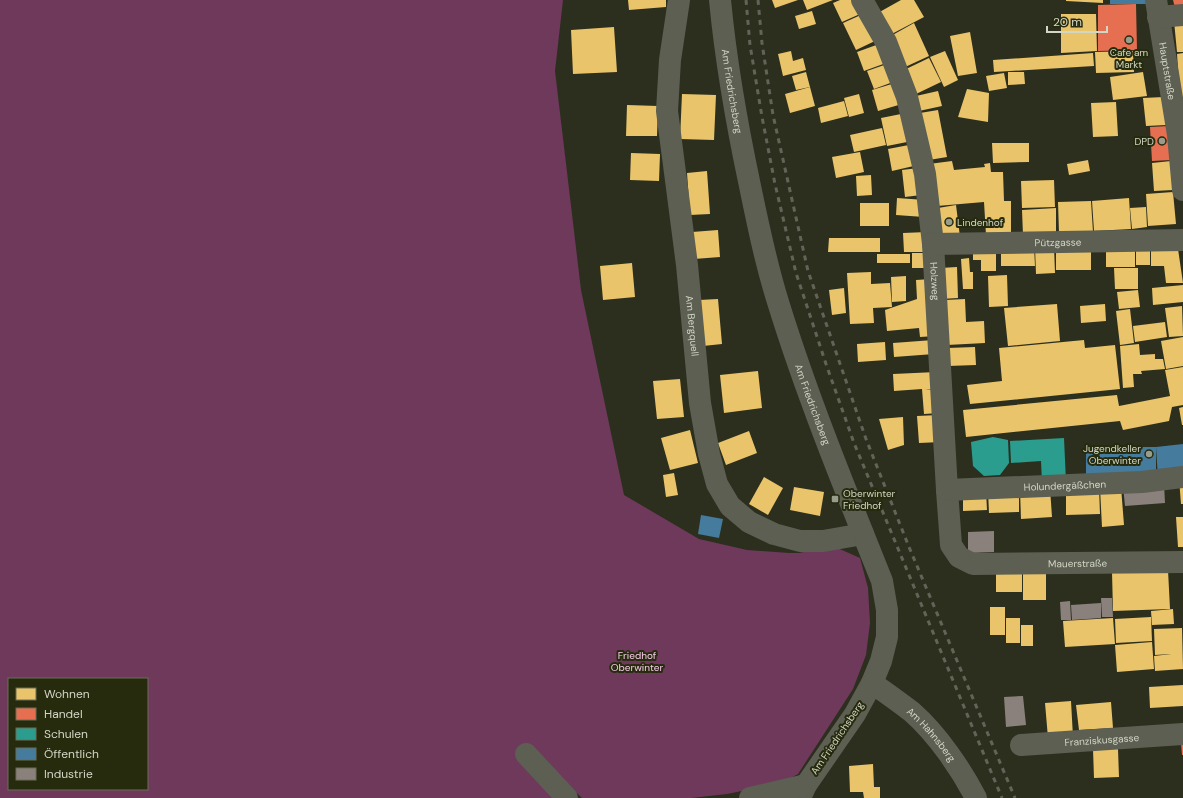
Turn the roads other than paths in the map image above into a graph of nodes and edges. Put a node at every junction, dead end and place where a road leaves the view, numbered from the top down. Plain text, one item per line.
1 (679, 0) edge
2 (720, 0) edge
3 (862, 0) edge
4 (1157, 9) edge
5 (1183, 15) edge
6 (1183, 190) edge
7 (1183, 240) edge
8 (933, 244) junction
9 (1183, 477) edge
10 (947, 490) junction
11 (863, 534) junction
12 (1183, 562) edge
13 (973, 564) joint
14 (872, 683) junction
15 (1183, 734) edge
16 (1021, 745) dead end
17 (526, 754) dead end
18 (803, 791) edge
19 (567, 798) edge
20 (750, 798) edge
21 (976, 798) edge

1 - 11 street, Am Bergquell
2 - 11 street, Am Friedrichsberg
3 - 8 street, Holzweg
4 - 5 street
4 - 6 street, Hauptstraße
7 - 8 street, Pützgasse
8 - 10 street, Holzweg
9 - 10 street, Holundergäßchen
10 - 13 street, Holzweg
11 - 14 street, Am Friedrichsberg
12 - 13 street, Mauerstraße
14 - 18 street, Am Friedrichsberg
14 - 21 street, Am Hahnsberg
15 - 16 street, Franziskusgasse
17 - 19 street
18 - 20 street

